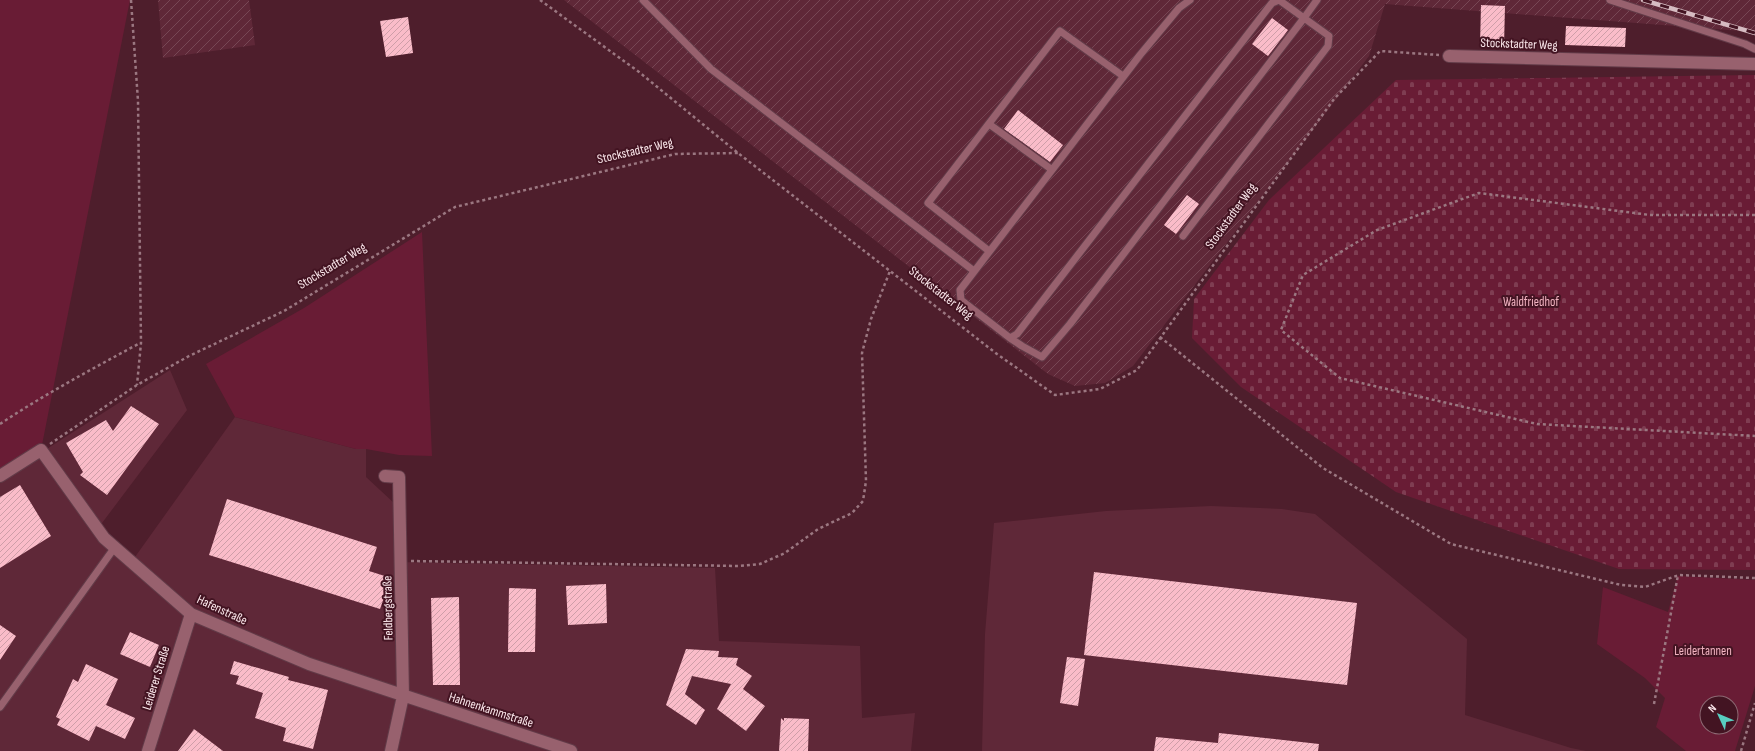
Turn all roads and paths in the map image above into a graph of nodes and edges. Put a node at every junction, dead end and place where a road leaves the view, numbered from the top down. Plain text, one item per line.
1 (131, 0) edge
2 (540, 0) edge
3 (643, 0) edge
4 (1190, 0) edge
5 (1317, 0) edge
6 (1610, 0) edge
7 (1304, 18) junction
8 (1755, 49) edge
9 (1449, 56) joint
10 (1755, 64) edge
11 (1123, 76) junction
12 (989, 124) junction
13 (738, 153) junction
14 (1051, 169) junction
15 (1755, 215) edge
16 (1183, 236) dead end
17 (989, 251) junction
18 (890, 271) junction
19 (974, 271) junction
20 (1160, 337) junction
21 (1010, 338) junction
22 (141, 343) junction
23 (137, 385) junction
24 (0, 424) edge
25 (1755, 436) edge
26 (41, 450) junction
27 (0, 476) edge
28 (385, 476) dead end
29 (115, 547) junction
30 (402, 561) junction
31 (1679, 575) junction
32 (1755, 578) edge
33 (191, 614) junction
34 (403, 696) junction
35 (1755, 703) edge
36 (1654, 704) dead end
37 (0, 707) edge
38 (148, 751) edge
39 (391, 751) edge
40 (571, 751) edge
41 (1741, 751) edge

1 - 22 path
2 - 13 path
3 - 19 lane
4 - 11 lane
5 - 7 lane
6 - 8 lane
7 - 16 lane
7 - 21 lane
7 - 21 lane
9 - 10 street, Stockstadter Weg
9 - 20 path, Stockstadter Weg
11 - 12 lane
11 - 14 lane
12 - 14 lane
12 - 17 lane
13 - 18 path, Stockstadter Weg
13 - 23 path, Stockstadter Weg
14 - 17 lane
15 - 25 path
17 - 19 lane
18 - 20 path, Stockstadter Weg
18 - 30 path
19 - 21 lane
20 - 31 path
22 - 23 path
22 - 24 path
23 - 26 path, Stockstadter Weg
26 - 27 street
26 - 29 street, Hafenstraße
28 - 30 street, Feldbergstraße
29 - 33 street, Hafenstraße
29 - 37 lane
30 - 34 street, Feldbergstraße
31 - 32 path
31 - 36 path
33 - 34 street, Hafenstraße
33 - 38 street, Leiderer Straße
34 - 39 street, Feldbergstraße
34 - 40 street, Hahnenkammstraße
35 - 41 path

